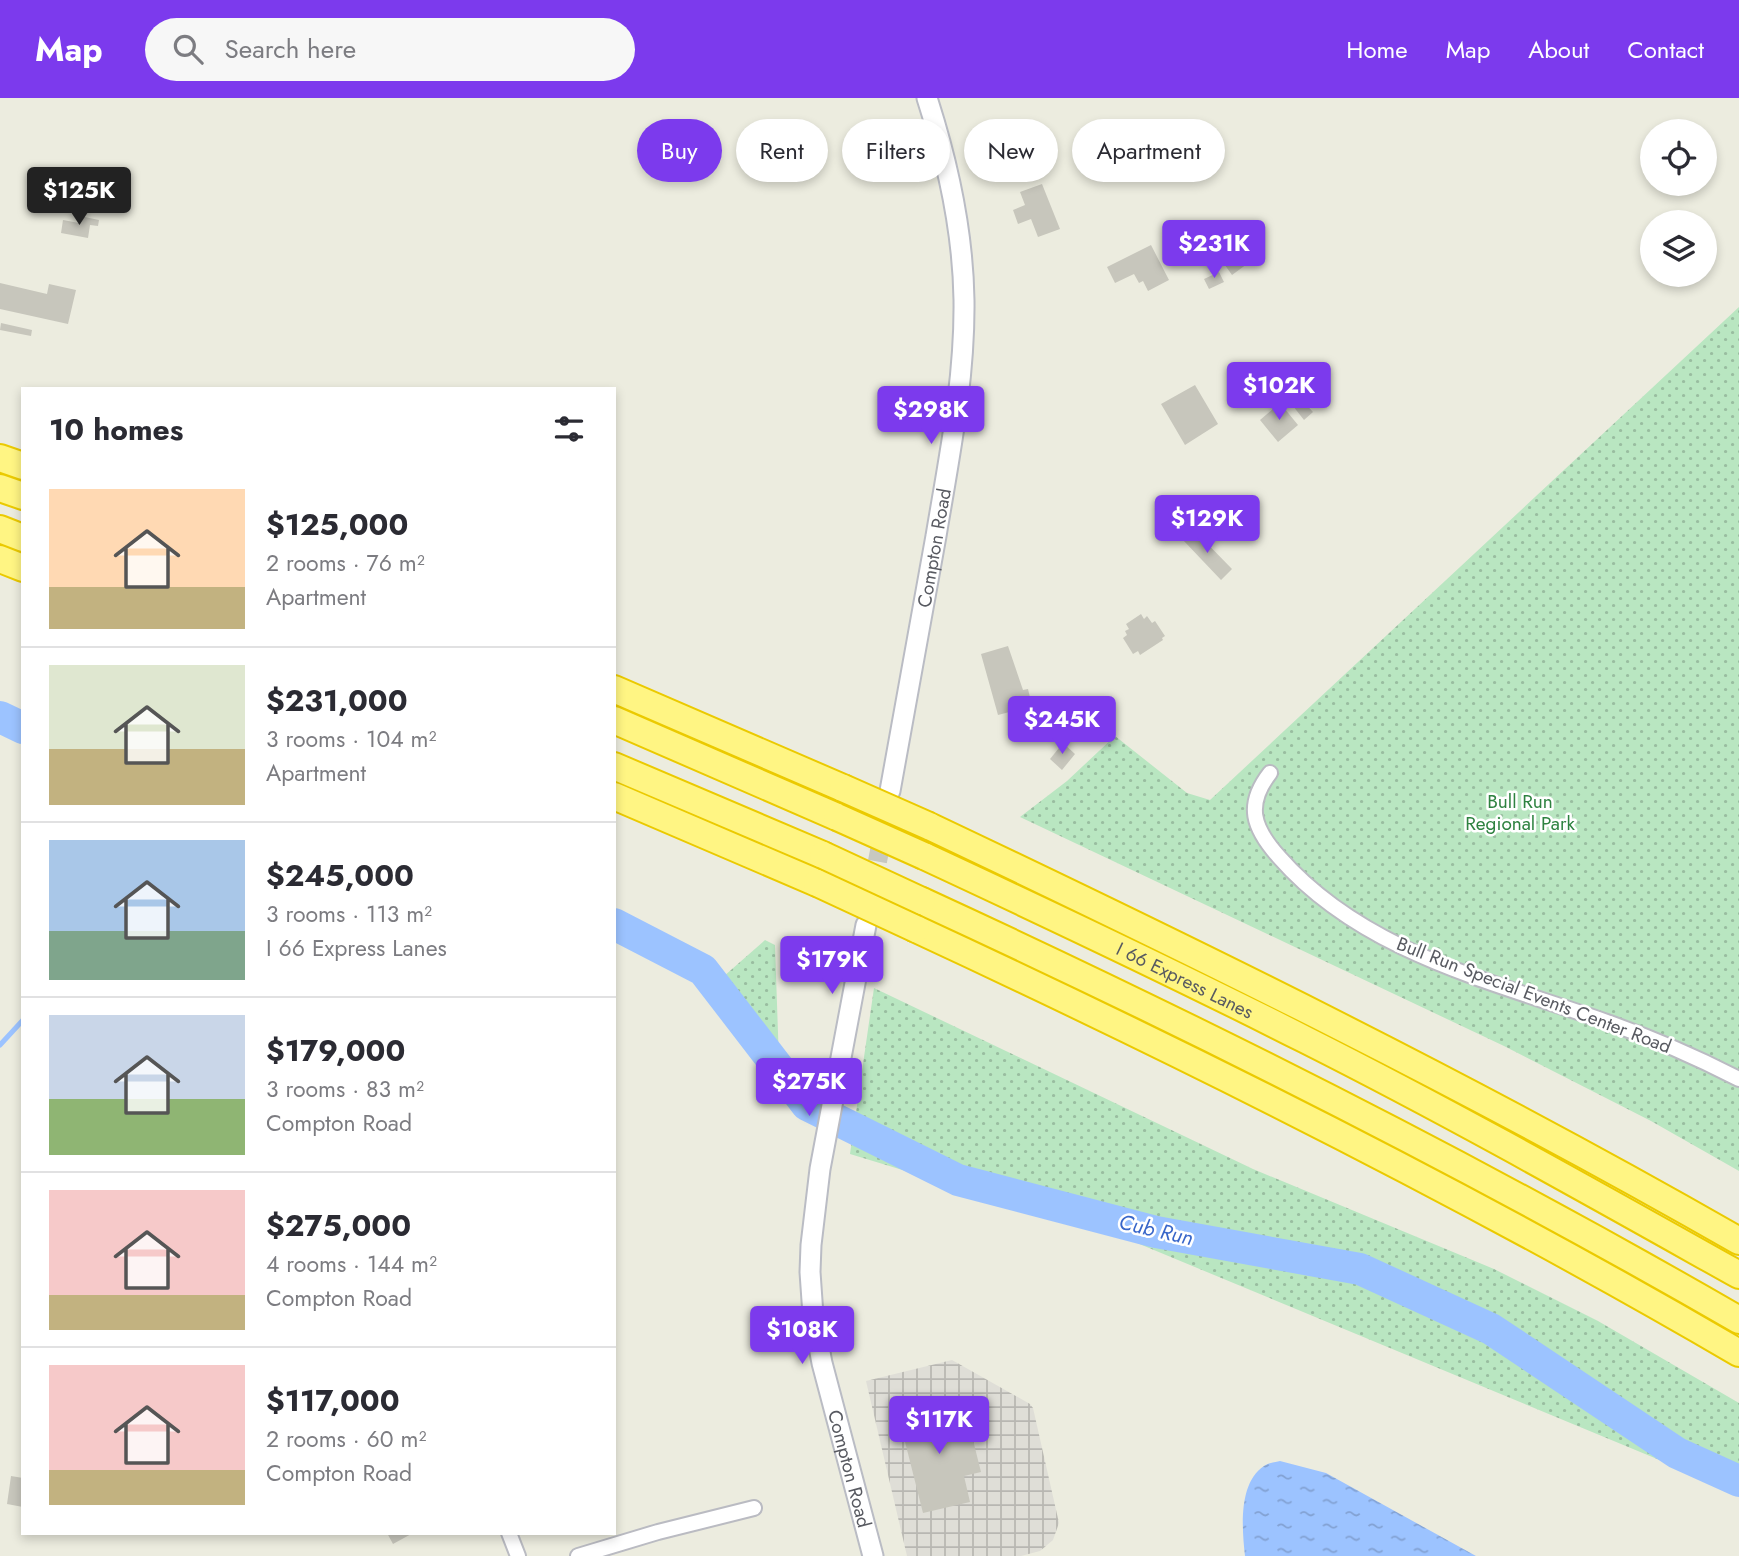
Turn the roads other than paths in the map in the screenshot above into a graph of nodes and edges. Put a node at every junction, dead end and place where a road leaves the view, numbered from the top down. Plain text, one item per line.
1 (926, 98) edge
2 (0, 457) edge
3 (21, 465) edge
4 (0, 488) edge
5 (21, 495) edge
6 (0, 529) edge
7 (21, 537) edge
8 (0, 559) edge
9 (21, 567) edge
10 (616, 690) edge
11 (616, 721) edge
12 (616, 767) edge
13 (1270, 773) dead end
14 (890, 791) tunnel mouth
15 (616, 797) edge
16 (866, 925) dead end
17 (1739, 1079) edge
18 (1739, 1241) edge
19 (1739, 1275) edge
20 (1739, 1320) edge
21 (1739, 1353) edge
22 (754, 1508) dead end
23 (510, 1535) edge
24 (519, 1556) edge
25 (578, 1556) edge
26 (873, 1556) edge

1 - 14 street, Compton Road
2 - 3 highway
4 - 5 highway
6 - 7 highway
8 - 9 highway
10 - 18 highway, bridge
11 - 19 highway, I 66 Express Lanes, bridge
12 - 20 highway, bridge
13 - 17 street, Bull Run Special Events Center Road
15 - 21 highway, bridge
16 - 26 street, Compton Road
22 - 25 street
23 - 24 street

